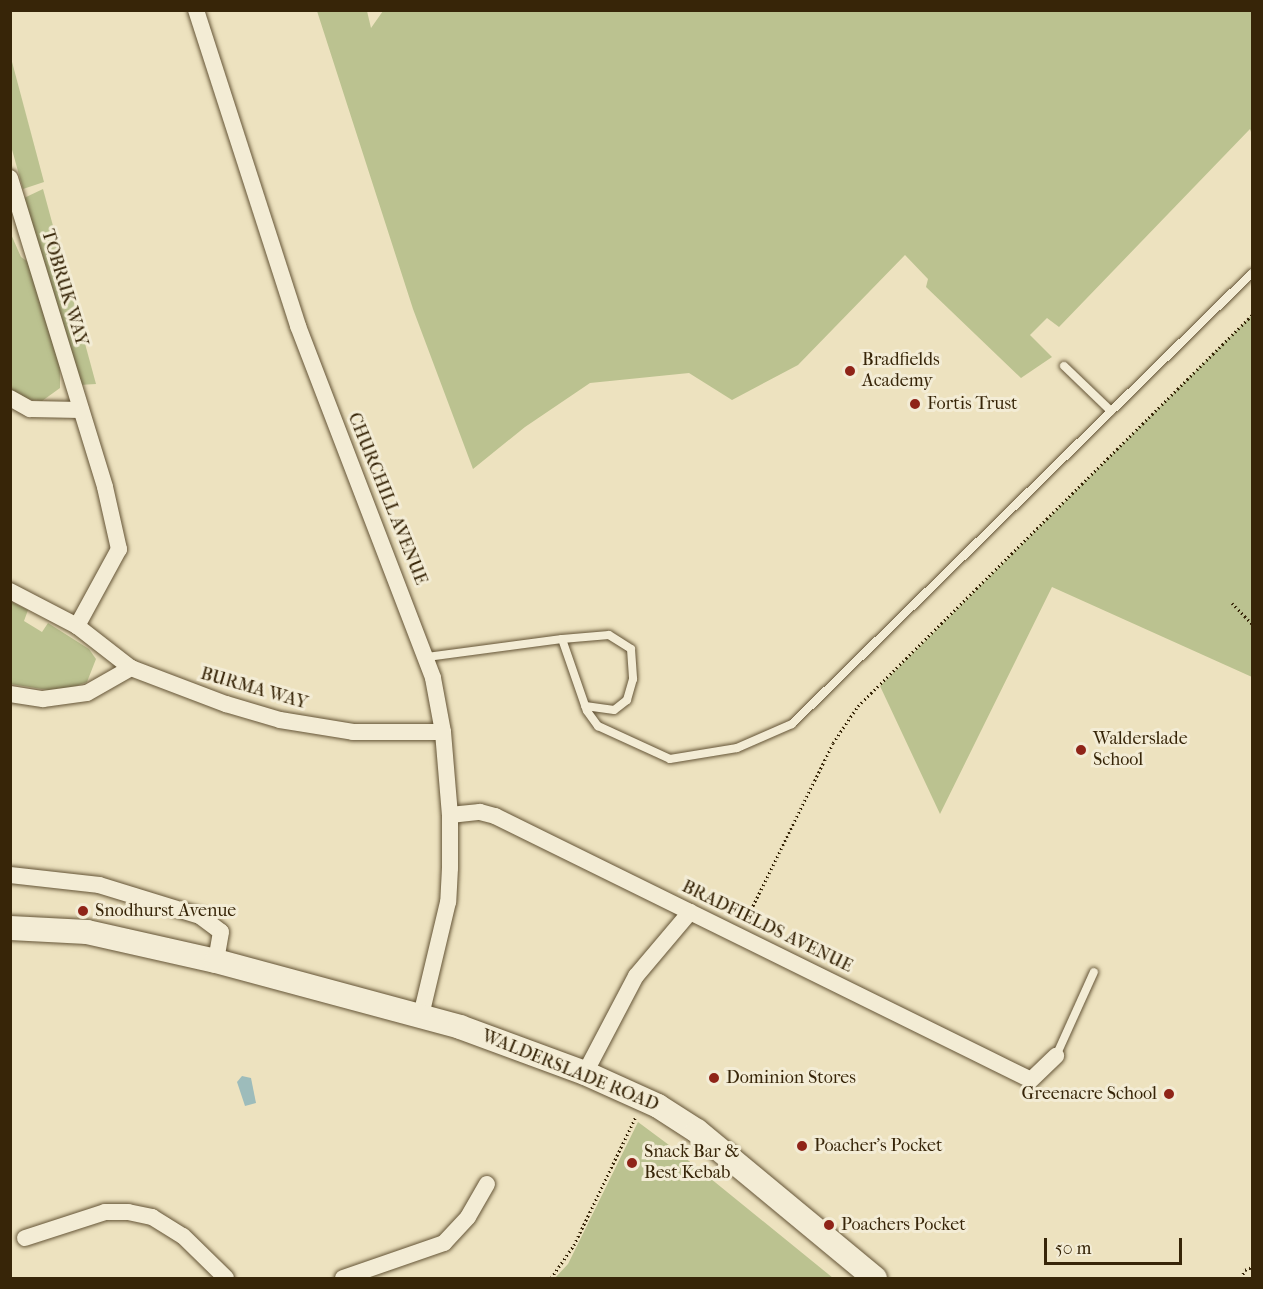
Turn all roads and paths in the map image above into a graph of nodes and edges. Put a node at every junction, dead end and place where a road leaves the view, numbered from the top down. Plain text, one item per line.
1 (196, 10) edge
2 (10, 178) edge
3 (1252, 273) edge
4 (1252, 315) edge
5 (1064, 366) dead end
6 (10, 398) edge
7 (81, 410) junction
8 (1111, 411) junction
9 (10, 591) edge
10 (1232, 603) dead end
11 (1252, 624) edge
12 (77, 626) junction
13 (562, 639) junction
14 (428, 657) junction
15 (131, 668) junction
16 (10, 694) edge
17 (585, 706) junction
18 (443, 732) junction
19 (450, 814) junction
20 (10, 875) edge
21 (690, 912) junction
22 (10, 928) edge
23 (739, 935) junction
24 (216, 961) junction
25 (1094, 972) dead end
26 (421, 1015) junction
27 (1056, 1056) joint
28 (585, 1073) junction
29 (643, 1100) junction
30 (487, 1184) dead end
31 (25, 1238) dead end
32 (1252, 1267) edge
33 (226, 1278) edge
34 (343, 1278) edge
35 (551, 1278) edge
36 (875, 1278) edge
37 (1241, 1278) edge

1 - 14 street, CHURCHILL AVENUE
2 - 7 street, TOBRUK WAY
3 - 8 lane
4 - 23 path
5 - 8 lane
6 - 7 street
7 - 12 street, TOBRUK WAY
8 - 17 lane
9 - 12 street, BURMA WAY
10 - 11 path
12 - 15 street, BURMA WAY
13 - 14 lane
13 - 17 lane
13 - 17 lane
14 - 18 street, CHURCHILL AVENUE
15 - 16 street
15 - 18 street, BURMA WAY
18 - 19 street, CHURCHILL AVENUE
19 - 21 street, BRADFIELDS AVENUE
19 - 26 street, CHURCHILL AVENUE
20 - 24 street
21 - 23 street, BRADFIELDS AVENUE
21 - 28 street
22 - 24 street, WALDERSLADE ROAD
23 - 27 street, BRADFIELDS AVENUE
24 - 26 street, WALDERSLADE ROAD
25 - 27 lane
26 - 28 street, WALDERSLADE ROAD
28 - 29 street, WALDERSLADE ROAD
29 - 35 path
29 - 36 street, WALDERSLADE ROAD
30 - 34 street
31 - 33 street
32 - 37 path

